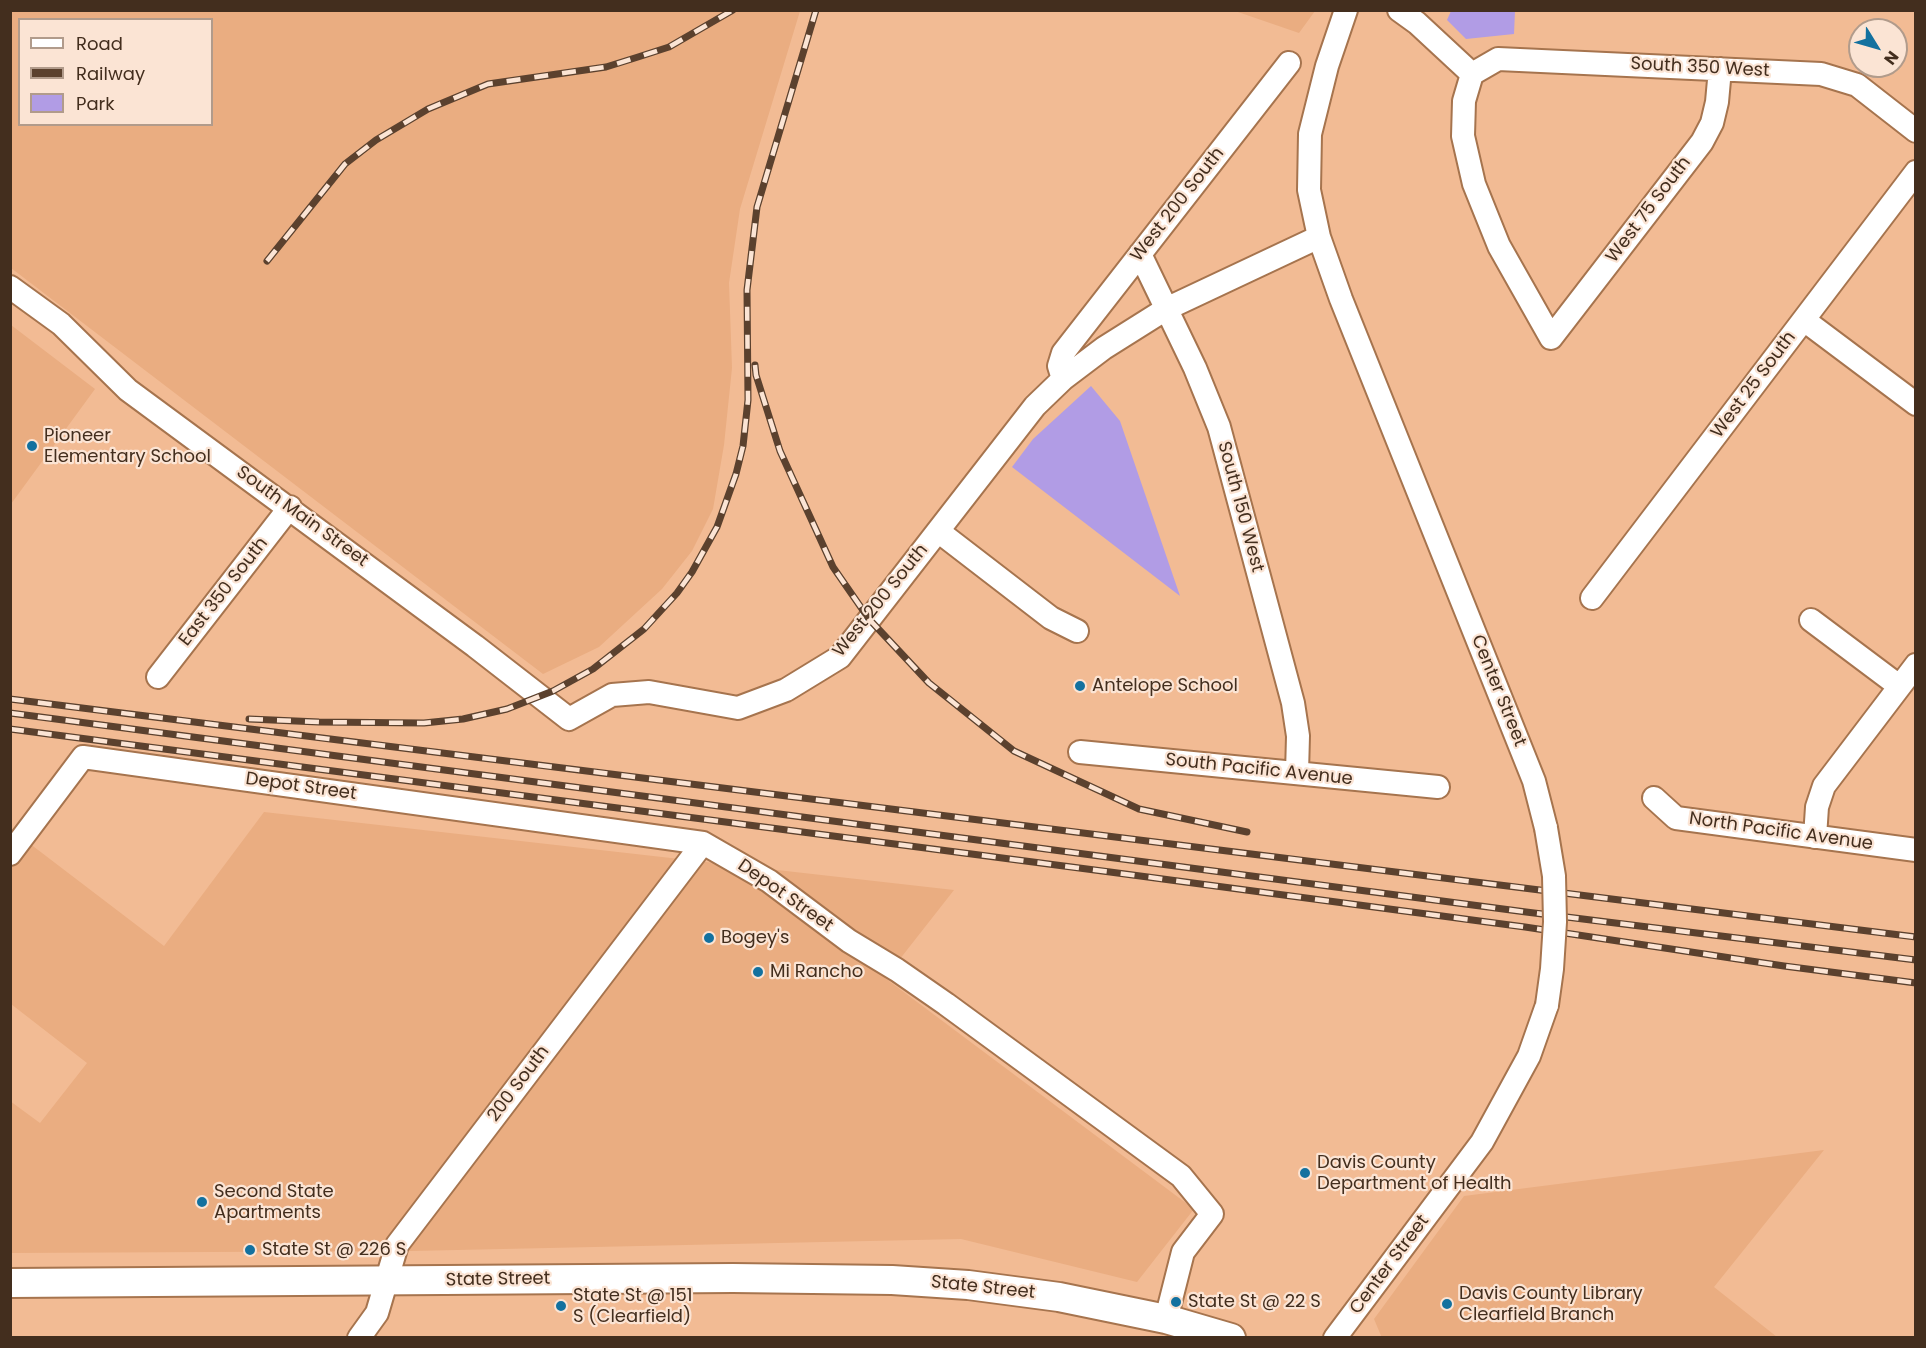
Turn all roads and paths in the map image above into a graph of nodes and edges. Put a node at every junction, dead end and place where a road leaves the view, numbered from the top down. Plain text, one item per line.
1 (1346, 10) edge
2 (1414, 15) edge
3 (1289, 63) dead end
4 (1720, 69) junction
5 (1472, 74) junction
6 (1916, 131) edge
7 (1916, 172) edge
8 (1319, 237) junction
9 (1140, 254) junction
10 (10, 287) edge
11 (1166, 309) junction
12 (1804, 320) junction
13 (1063, 379) junction
14 (1916, 404) edge
15 (290, 507) junction
16 (938, 531) junction
17 (1593, 598) dead end
18 (1811, 620) dead end
19 (1077, 631) dead end
20 (1916, 665) edge
21 (158, 677) dead end
22 (1899, 686) junction
23 (569, 719) joint
24 (1080, 752) dead end
25 (1297, 773) junction
26 (1438, 787) dead end
27 (1654, 798) dead end
28 (1815, 837) junction
29 (703, 843) junction
30 (1916, 850) edge
31 (10, 854) edge
32 (387, 1281) junction
33 (10, 1283) edge
34 (1166, 1319) junction
35 (359, 1338) edge
36 (1232, 1338) edge
37 (1335, 1338) edge

1 - 8 street, Center Street
2 - 5 street
3 - 9 street, West 200 South
4 - 5 street, South 350 West
4 - 5 street, West 75 South
4 - 6 street, South 350 West
7 - 12 street, West 25 South
8 - 11 street, West 200 South
8 - 37 street, Center Street, bridge
9 - 11 street, South 150 West
9 - 13 street, West 200 South
10 - 15 street, South Main Street
11 - 13 street, West 200 South
11 - 25 street, South 150 West
12 - 14 street
12 - 17 street, West 25 South
13 - 16 street, West 200 South
15 - 21 street, East 350 South
15 - 23 street, South Main Street
16 - 19 street
16 - 23 street, West 200 South
18 - 22 street
20 - 22 street
22 - 28 street
24 - 25 street, South Pacific Avenue
25 - 26 street, South Pacific Avenue
27 - 28 street, North Pacific Avenue
28 - 30 street, North Pacific Avenue
29 - 31 street, Depot Street
29 - 32 street, 200 South
29 - 34 street, Depot Street
32 - 33 main road, State Street
32 - 34 main road, State Street
32 - 35 street, 200 South
34 - 36 main road, State Street

